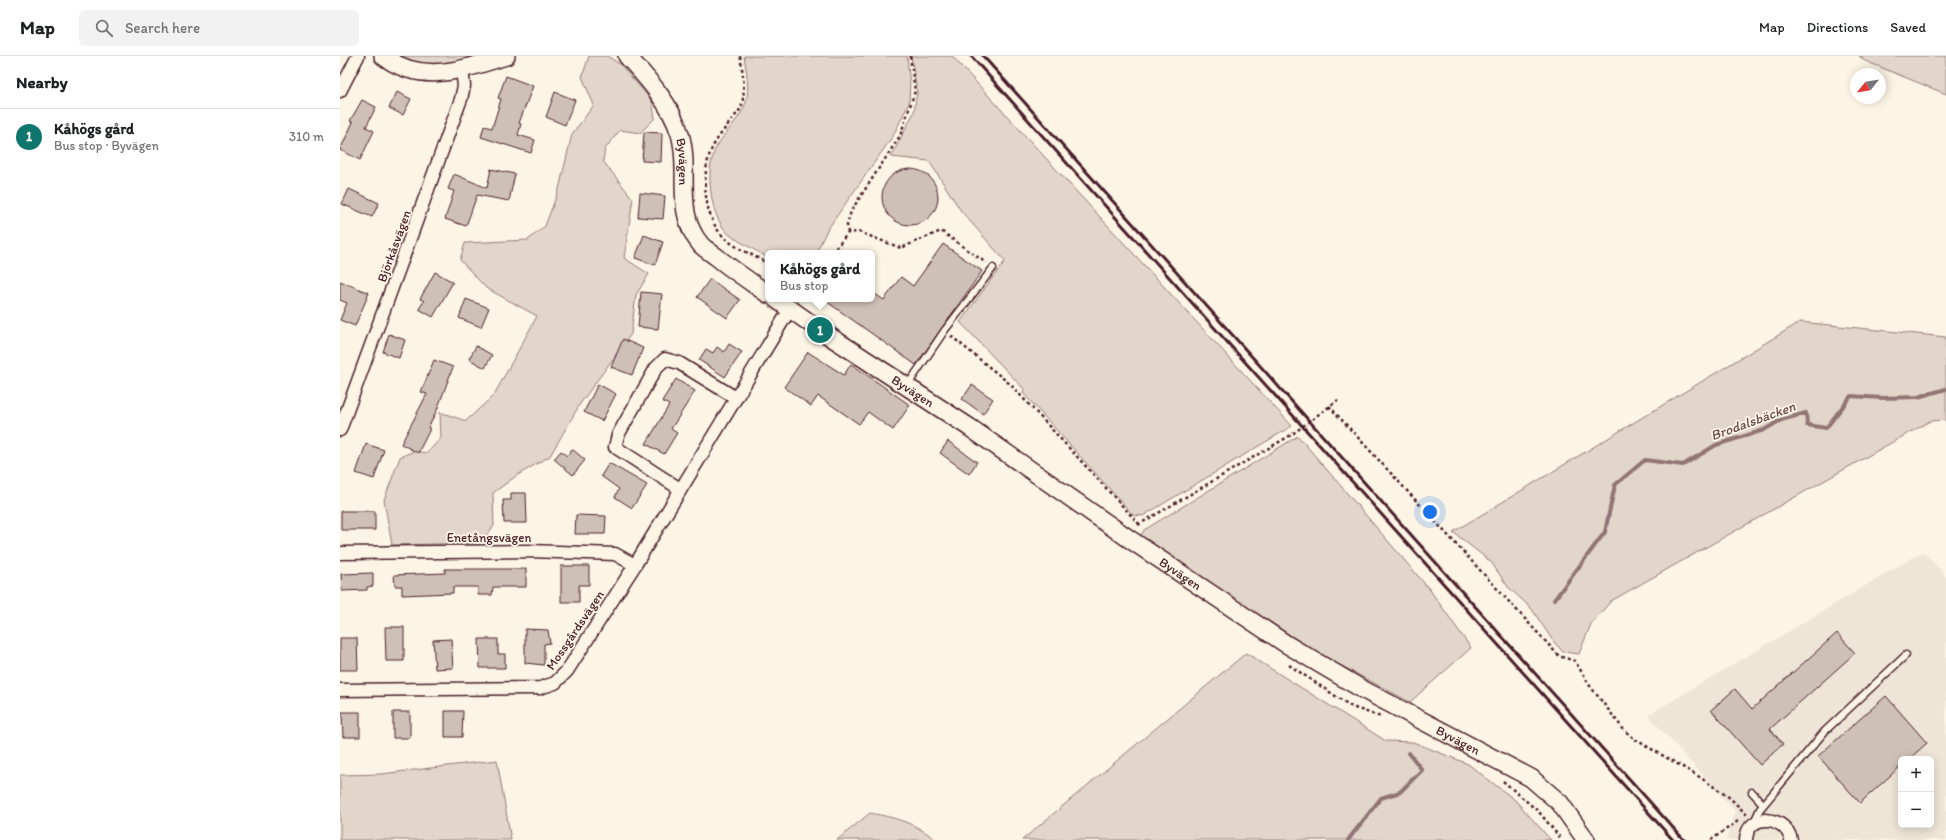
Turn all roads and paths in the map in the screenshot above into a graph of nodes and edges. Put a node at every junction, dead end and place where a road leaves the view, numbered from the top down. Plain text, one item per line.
1 (358, 56) edge
2 (383, 56) edge
3 (506, 56) edge
4 (627, 56) edge
5 (740, 56) edge
6 (910, 56) edge
7 (462, 69) junction
8 (340, 91) edge
9 (848, 233) junction
10 (834, 250) edge
11 (765, 262) edge
12 (993, 268) joint
13 (765, 292) edge
14 (783, 304) edge
15 (945, 330) junction
16 (906, 388) junction
17 (736, 398) junction
18 (1338, 400) dead end
19 (1329, 406) junction
20 (340, 430) edge
21 (680, 489) junction
22 (1139, 524) junction
23 (1128, 538) junction
24 (340, 553) edge
25 (635, 565) junction
26 (1906, 656) dead end
27 (340, 690) edge
28 (1752, 792) dead end
29 (1763, 804) junction
30 (1750, 819) junction
31 (1586, 840) edge
32 (1711, 840) edge
33 (1746, 840) edge
34 (1791, 840) edge

1 - 8 street
2 - 7 street
3 - 7 street
4 - 13 street, Byvägen
5 - 11 path
6 - 9 path
7 - 20 street, Björkåsvägen
9 - 10 path
9 - 12 path
12 - 15 lane
14 - 16 street, Byvägen
14 - 17 street, Mossgårdsvägen
15 - 16 lane
15 - 22 path
16 - 23 street, Byvägen
17 - 21 street, Mossgårdsvägen
17 - 21 street
18 - 19 path
19 - 22 path
19 - 30 path
21 - 25 street, Mossgårdsvägen
22 - 23 path
23 - 31 street, Byvägen
24 - 25 street, Enetångsvägen
25 - 27 street, Mossgårdsvägen
26 - 29 lane
28 - 29 lane
29 - 30 lane
30 - 32 path
30 - 33 street
30 - 34 street

